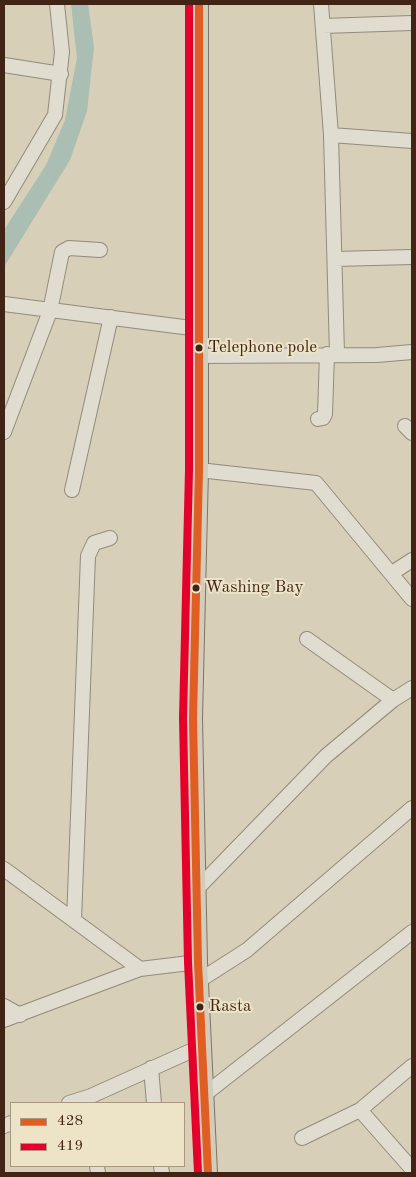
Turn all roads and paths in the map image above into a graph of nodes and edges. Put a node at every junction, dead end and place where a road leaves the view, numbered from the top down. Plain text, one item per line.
1 (57, 4) edge
2 (199, 4) edge
3 (321, 4) edge
4 (412, 23) edge
5 (324, 26) junction
6 (4, 65) edge
7 (61, 74) junction
8 (331, 135) junction
9 (412, 141) edge
10 (4, 202) edge
11 (100, 250) dead end
12 (412, 257) edge
13 (335, 259) junction
14 (4, 304) edge
15 (50, 311) junction
16 (111, 317) junction
17 (199, 329) junction
18 (412, 352) edge
19 (332, 354) junction
20 (200, 356) junction
21 (318, 419) dead end
22 (4, 432) edge
23 (199, 470) junction
24 (72, 490) dead end
25 (110, 538) dead end
26 (412, 560) edge
27 (392, 573) junction
28 (412, 599) edge
29 (307, 638) dead end
30 (412, 688) edge
31 (393, 700) junction
32 (412, 808) edge
33 (4, 869) edge
34 (196, 890) junction
35 (74, 920) junction
36 (412, 932) edge
37 (140, 969) junction
38 (198, 970) junction
39 (4, 1006) edge
40 (20, 1015) junction
41 (4, 1020) edge
42 (202, 1046) junction
43 (412, 1066) edge
44 (151, 1068) junction
45 (204, 1096) junction
46 (92, 1100) edge
47 (77, 1102) edge
48 (154, 1102) edge
49 (360, 1110) junction
50 (302, 1138) dead end
51 (412, 1169) edge
52 (208, 1173) edge

1 - 7 street
2 - 17 main road
3 - 5 street
4 - 5 street
5 - 8 street
6 - 7 street
7 - 10 street
8 - 9 street
8 - 13 street
11 - 15 street
12 - 13 street
13 - 19 street
14 - 15 street
15 - 16 street
15 - 22 street
16 - 17 street
16 - 24 street
17 - 20 main road
18 - 19 street
19 - 20 street
19 - 21 street
20 - 23 main road
23 - 27 street
23 - 34 main road
25 - 35 street
26 - 27 street
27 - 28 street
29 - 31 street
30 - 31 street
31 - 34 street
32 - 38 street
33 - 35 street
34 - 38 main road
35 - 37 street
36 - 45 street
37 - 38 street
37 - 40 street
38 - 42 main road
39 - 40 street
40 - 41 street
42 - 44 street
42 - 45 main road
43 - 49 street
44 - 46 street
44 - 48 street
45 - 52 main road
46 - 47 street
49 - 50 street
49 - 51 street

